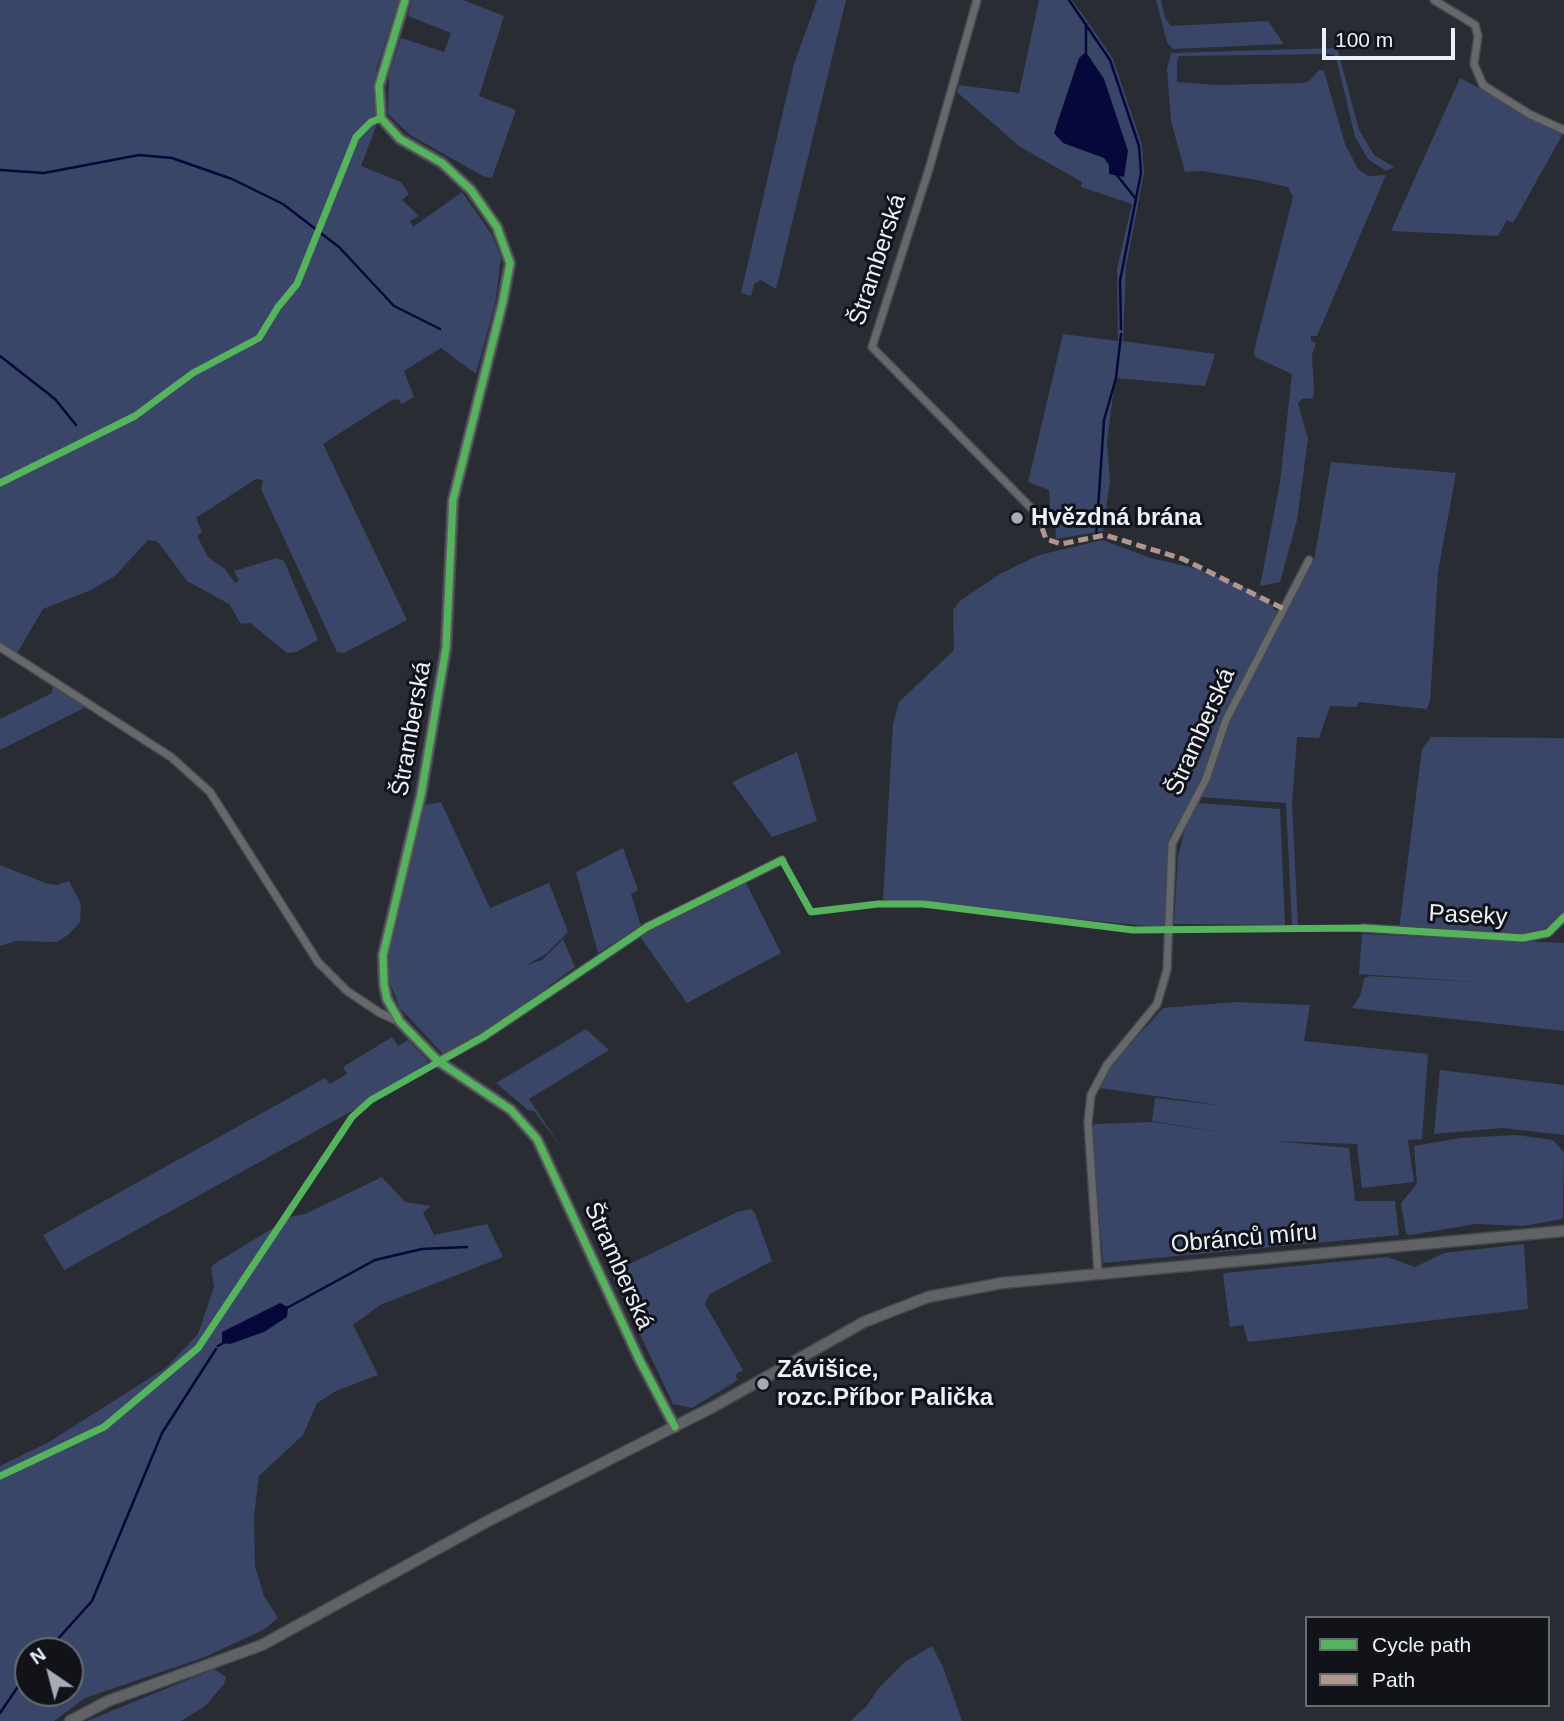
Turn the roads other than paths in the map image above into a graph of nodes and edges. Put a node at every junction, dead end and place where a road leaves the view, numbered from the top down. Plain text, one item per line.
1 (405, 0) edge
2 (977, 0) edge
3 (1434, 0) edge
4 (1564, 130) edge
5 (1037, 514) dead end
6 (1309, 560) dead end
7 (0, 647) edge
8 (782, 860) dead end
9 (1564, 917) edge
10 (1363, 928) dead end
11 (401, 1022) junction
12 (438, 1061) junction
13 (1564, 1231) edge
14 (1098, 1273) junction
15 (676, 1427) junction
16 (70, 1721) edge

1 - 11 street, Štramberská
2 - 5 street, Štramberská
3 - 4 street
6 - 14 street, Štramberská
7 - 11 street
8 - 12 street
9 - 10 street, Paseky
11 - 12 street, Štramberská
12 - 15 street, Štramberská
13 - 14 street, Obránců míru
14 - 15 street, Obránců míru
15 - 16 street, Obránců míru

